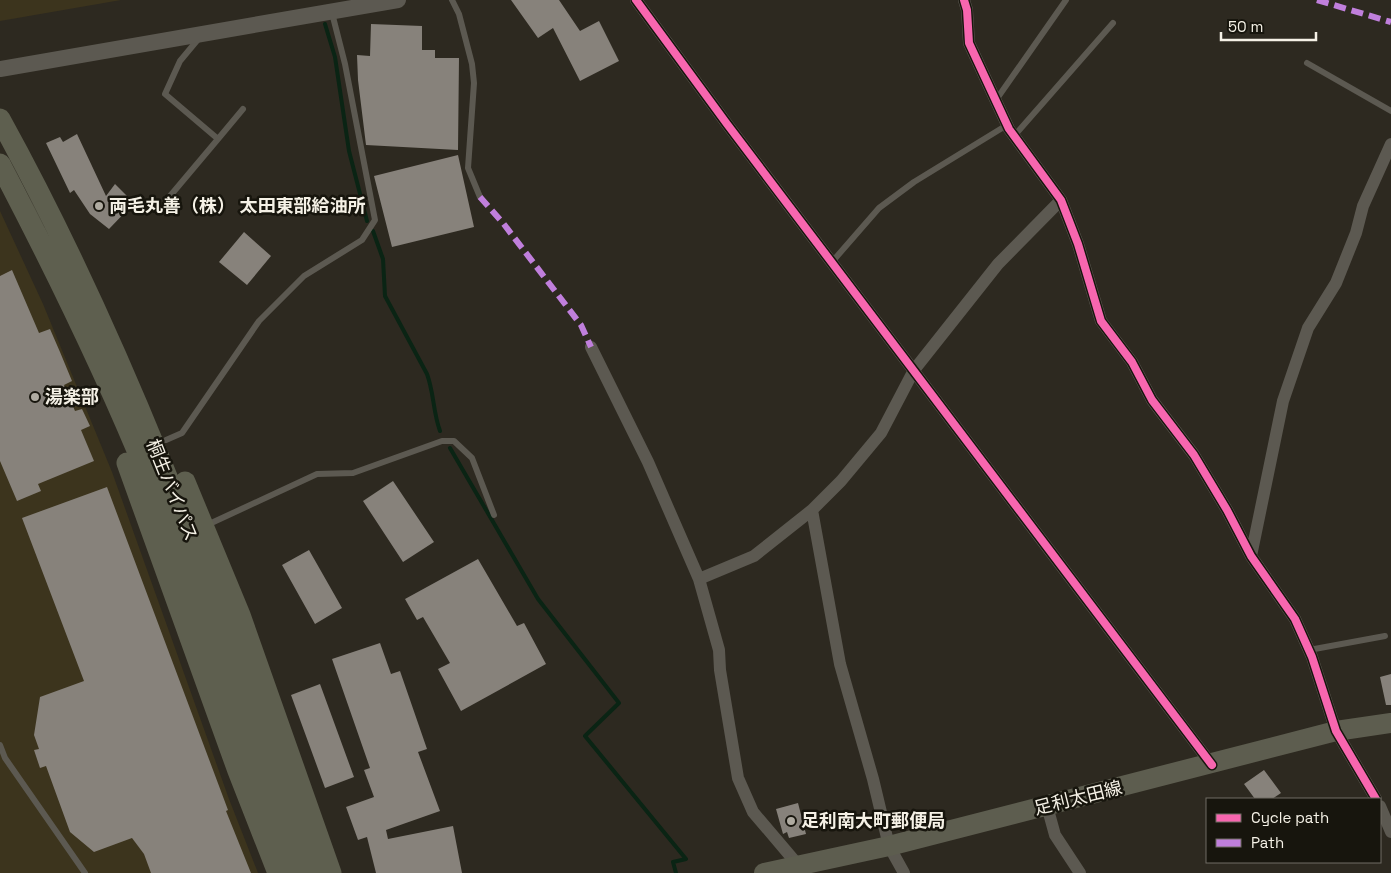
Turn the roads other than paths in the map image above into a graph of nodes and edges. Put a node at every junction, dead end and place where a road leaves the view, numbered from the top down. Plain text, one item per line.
1 (398, 0) edge
2 (452, 0) edge
3 (636, 0) edge
4 (964, 0) edge
5 (1066, 0) edge
6 (332, 12) junction
7 (1114, 23) dead end
8 (202, 34) junction
9 (1307, 63) dead end
10 (0, 69) edge
11 (996, 100) junction
12 (244, 109) dead end
13 (1391, 111) edge
14 (0, 118) edge
15 (1010, 131) junction
16 (218, 139) junction
17 (1391, 144) edge
18 (0, 164) edge
19 (480, 197) dead end
20 (1061, 200) junction
21 (165, 202) dead end
22 (832, 262) junction
23 (66, 294) junction
24 (96, 312) junction
25 (591, 347) dead end
26 (914, 370) junction
27 (166, 440) junction
28 (812, 510) junction
29 (494, 515) dead end
30 (203, 526) junction
31 (1251, 556) junction
32 (699, 579) junction
33 (1384, 636) dead end
34 (1309, 650) junction
35 (1391, 723) edge
36 (1336, 732) junction
37 (0, 745) edge
38 (1212, 765) junction
39 (1375, 798) edge
40 (1047, 806) junction
41 (1381, 808) edge
42 (1391, 832) edge
43 (889, 846) junction
44 (799, 869) edge
45 (85, 873) edge
46 (278, 873) edge
47 (296, 873) edge
48 (316, 873) edge
49 (331, 873) edge
50 (764, 873) edge
51 (904, 873) edge
52 (1080, 873) edge

1 - 6 street
2 - 19 lane
3 - 22 street
4 - 11 street
5 - 11 lane
6 - 8 street
6 - 27 lane
7 - 15 lane
8 - 10 street
8 - 16 lane
9 - 13 lane
11 - 15 street
12 - 16 lane
14 - 24 highway, 桐生バイパス
15 - 20 street
15 - 22 lane
16 - 21 lane
17 - 31 street
18 - 23 highway, 桐生バイパス
20 - 26 street
20 - 31 street
22 - 26 street
23 - 46 highway
23 - 47 highway, 桐生バイパス
24 - 27 highway
24 - 48 highway, 桐生バイパス
25 - 32 street
26 - 28 street
26 - 38 street
27 - 30 highway
28 - 32 street
28 - 43 street
29 - 30 lane
30 - 49 highway
31 - 34 street
32 - 44 street
33 - 34 lane
34 - 36 street
35 - 36 main road, 足利太田線
36 - 38 main road, 足利太田線
36 - 39 street
37 - 45 lane
38 - 40 main road, 足利太田線
40 - 43 main road, 足利太田線
40 - 52 street
41 - 42 street
43 - 44 main road, 足利太田線
43 - 51 street
44 - 50 main road, 足利太田線

